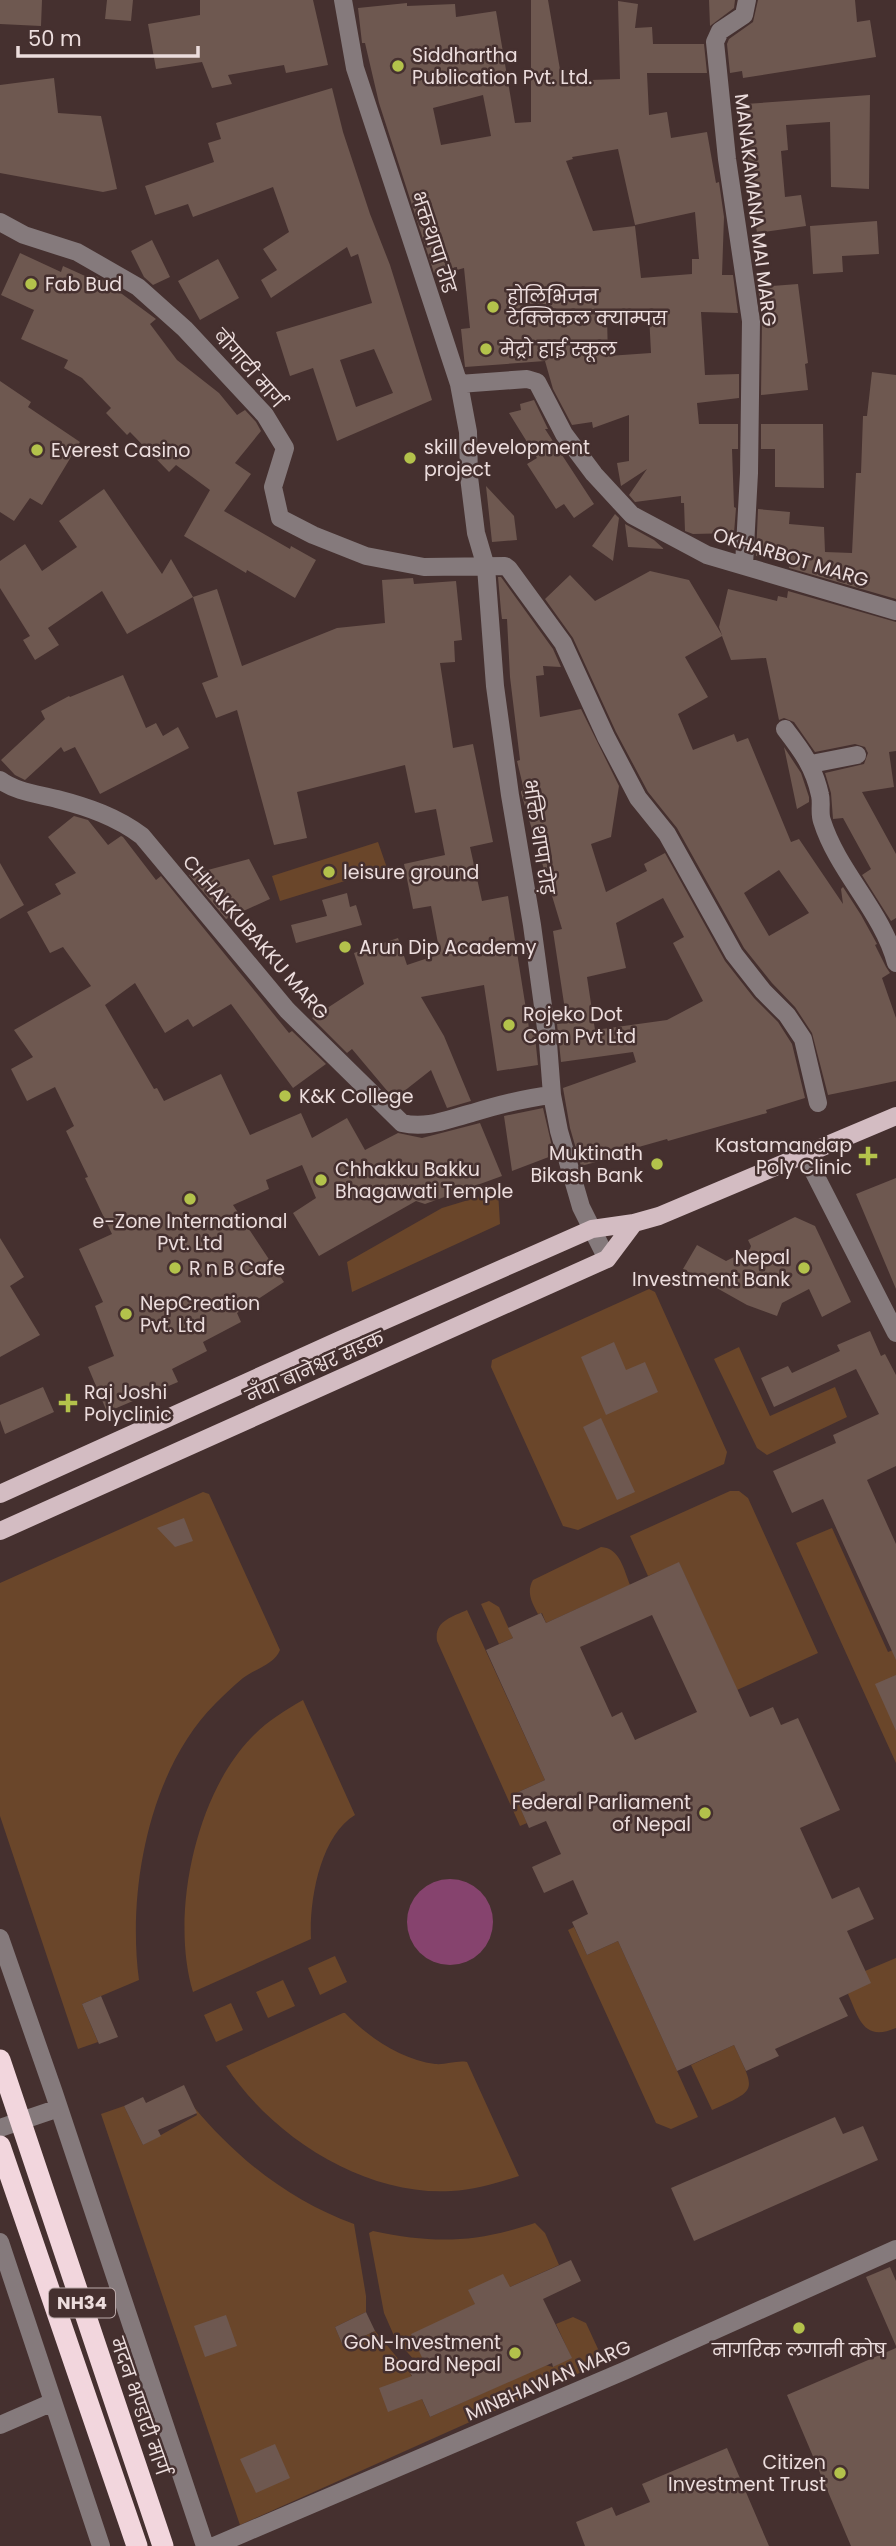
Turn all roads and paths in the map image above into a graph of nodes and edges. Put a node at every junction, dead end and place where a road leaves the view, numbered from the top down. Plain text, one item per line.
1 (343, 0) edge
2 (747, 0) edge
3 (0, 222) edge
4 (459, 384) junction
5 (472, 499) joint
6 (744, 565) junction
7 (486, 567) junction
8 (896, 611) edge
9 (785, 729) dead end
10 (857, 755) dead end
11 (811, 764) junction
12 (0, 780) edge
13 (893, 942) edge
14 (896, 963) edge
15 (552, 1095) junction
16 (818, 1103) dead end
17 (896, 1116) edge
18 (804, 1153) junction
19 (634, 1223) junction
20 (592, 1229) junction
21 (607, 1259) junction
22 (896, 1333) edge
23 (0, 1494) edge
24 (0, 1531) edge
25 (0, 1938) edge
26 (2, 2070) edge
27 (59, 2108) junction
28 (21, 2121) junction
29 (0, 2128) edge
30 (0, 2146) edge
31 (1, 2247) edge
32 (896, 2249) edge
33 (53, 2402) junction
34 (0, 2425) edge
35 (101, 2546) edge
36 (137, 2546) edge
37 (163, 2546) edge
38 (205, 2546) edge
39 (214, 2546) edge

1 - 4 street, भक्तथापा रोड
2 - 6 street, MANAKAMANA MAI MARG
3 - 7 street, बोगाटी मार्ग
4 - 5 street, भक्तथापा रोड
4 - 6 street, OKHARBOT MARG
5 - 7 street, भक्ति थापा रोड़
6 - 8 street, OKHARBOT MARG
7 - 15 street, भक्ति थापा रोड़
7 - 16 street
9 - 11 street
10 - 11 street
11 - 13 street
12 - 15 street, CHHAKKUBAKKU MARG
13 - 14 street
15 - 20 street, भक्ति थापा रोड़
17 - 18 main road, नँया बानेश्वर सडक
18 - 19 main road, नँया बानेश्वर सडक
18 - 22 street
19 - 20 main road, नँया बानेश्वर सडक
19 - 21 main road, नँया बानेश्वर सडक
20 - 21 street
20 - 23 main road, नँया बानेश्वर सडक
21 - 24 main road, नँया बानेश्वर सडक
25 - 27 street
26 - 28 highway, मदन भण्डारी मार्ग / NH34
27 - 28 street
27 - 38 street
28 - 29 street
28 - 37 highway, मदन भण्डारी मार्ग / NH34
30 - 36 highway, NH34
31 - 33 street
32 - 39 street, MINBHAWAN MARG
33 - 34 street
33 - 35 street

